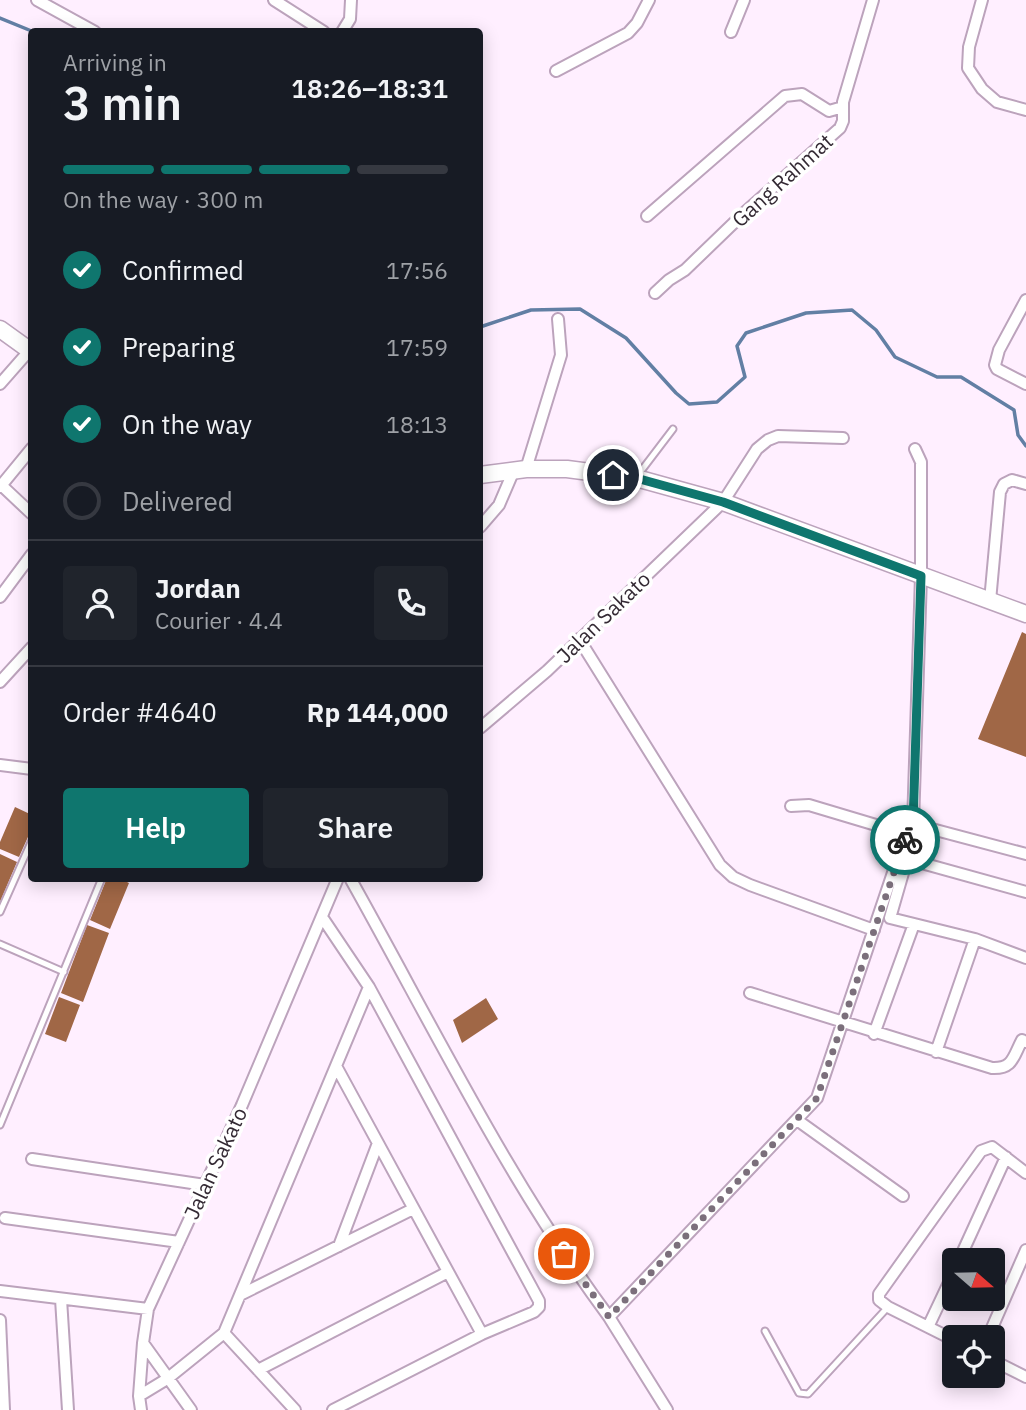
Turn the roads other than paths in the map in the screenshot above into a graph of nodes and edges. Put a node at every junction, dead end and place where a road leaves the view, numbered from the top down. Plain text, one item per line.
1 (37, 0) edge
2 (274, 0) edge
3 (351, 0) edge
4 (649, 0) edge
5 (744, 0) edge
6 (873, 0) edge
7 (982, 0) edge
8 (88, 28) edge
9 (318, 28) edge
10 (345, 28) edge
11 (731, 32) dead end
12 (556, 71) dead end
13 (843, 107) junction
14 (1026, 110) edge
15 (647, 216) dead end
16 (656, 293) dead end
17 (1026, 300) edge
18 (558, 319) dead end
19 (0, 329) edge
20 (28, 350) edge
21 (28, 354) edge
22 (0, 384) edge
23 (1026, 384) edge
24 (673, 429) dead end
25 (843, 438) dead end
26 (915, 449) dead end
27 (28, 453) edge
28 (520, 470) junction
29 (483, 475) edge
30 (636, 478) junction
31 (1026, 484) edge
32 (0, 486) edge
33 (723, 502) junction
34 (28, 510) edge
35 (483, 524) edge
36 (28, 559) edge
37 (921, 576) junction
38 (0, 597) edge
39 (990, 601) junction
40 (1026, 614) edge
41 (579, 639) junction
42 (28, 651) edge
43 (0, 682) edge
44 (483, 725) edge
45 (0, 765) edge
46 (28, 768) edge
47 (791, 806) dead end
48 (910, 829) junction
49 (28, 849) edge
50 (1026, 854) edge
51 (100, 882) edge
52 (336, 882) edge
53 (352, 882) edge
54 (1026, 892) edge
55 (0, 912) edge
56 (322, 916) junction
57 (914, 925) junction
58 (874, 930) junction
59 (975, 939) junction
60 (0, 944) edge
61 (1026, 958) edge
62 (64, 972) junction
63 (369, 986) junction
64 (750, 993) dead end
65 (842, 1023) junction
66 (874, 1034) junction
67 (1025, 1038) edge
68 (936, 1052) junction
69 (335, 1066) junction
70 (797, 1120) junction
71 (0, 1125) edge
72 (378, 1143) junction
73 (1006, 1157) junction
74 (32, 1160) dead end
75 (1026, 1173) edge
76 (205, 1185) junction
77 (903, 1196) dead end
78 (413, 1209) junction
79 (5, 1218) dead end
80 (179, 1242) junction
81 (339, 1246) junction
82 (964, 1248) edge
83 (1026, 1250) edge
84 (448, 1272) junction
85 (0, 1291) edge
86 (240, 1295) junction
87 (942, 1297) edge
88 (61, 1299) junction
89 (888, 1307) junction
90 (148, 1309) junction
91 (609, 1317) junction
92 (0, 1320) edge
93 (993, 1325) edge
94 (928, 1327) junction
95 (765, 1331) dead end
96 (224, 1333) junction
97 (482, 1334) junction
98 (942, 1334) edge
99 (143, 1343) junction
100 (1005, 1366) edge
101 (258, 1370) junction
102 (1026, 1377) edge
103 (167, 1379) junction
104 (139, 1396) junction
105 (4, 1410) edge
106 (68, 1410) edge
107 (141, 1410) edge
108 (191, 1410) edge
109 (295, 1410) edge
110 (333, 1410) edge
111 (667, 1410) edge

1 - 8 street
2 - 9 street
3 - 10 street
4 - 12 street
5 - 11 street
6 - 13 street, Gang Rahmat
7 - 14 street
13 - 15 street
13 - 16 street, Gang Rahmat
17 - 23 street
18 - 28 street
19 - 20 main road
21 - 22 street
24 - 30 lane
25 - 33 street, Jalan Sakato
26 - 37 street
27 - 32 street
28 - 29 main road
28 - 30 main road
28 - 35 street
30 - 33 main road
31 - 39 street
32 - 34 street
33 - 37 main road
33 - 41 street, Jalan Sakato
36 - 38 street
37 - 39 main road
37 - 48 street
39 - 40 main road
41 - 44 street, Jalan Sakato
41 - 58 street
42 - 43 street
45 - 46 street
47 - 48 street
48 - 50 street
48 - 58 street
49 - 55 lane
51 - 62 lane
52 - 56 street, Jalan Sakato
53 - 91 street
54 - 57 street
56 - 63 street
56 - 76 street, Jalan Sakato
57 - 59 street
57 - 66 street
58 - 65 street
59 - 61 street
59 - 68 street
60 - 62 lane
62 - 71 lane
63 - 69 street
63 - 97 street
64 - 65 street
65 - 66 street
65 - 70 street
66 - 68 street
67 - 68 street
69 - 72 street
69 - 86 street
70 - 77 street
70 - 91 street
72 - 78 street
72 - 81 street
73 - 75 street
73 - 82 street
73 - 89 street
74 - 76 street
76 - 80 street, Jalan Sakato
78 - 81 street
78 - 84 street
79 - 80 street
80 - 90 street, Jalan Sakato
81 - 86 street
83 - 93 street
84 - 97 street
84 - 101 street
85 - 88 street
86 - 96 street
87 - 94 street
88 - 90 street
88 - 106 street
89 - 94 street
89 - 95 lane
90 - 99 street, Jalan Sakato
91 - 111 street
92 - 105 street
94 - 98 street
96 - 101 street
96 - 103 street
97 - 110 street
99 - 103 street
99 - 104 street, Jalan Sakato
100 - 102 street
101 - 109 street
103 - 104 street
103 - 108 street
104 - 107 street, Jalan Sakato

